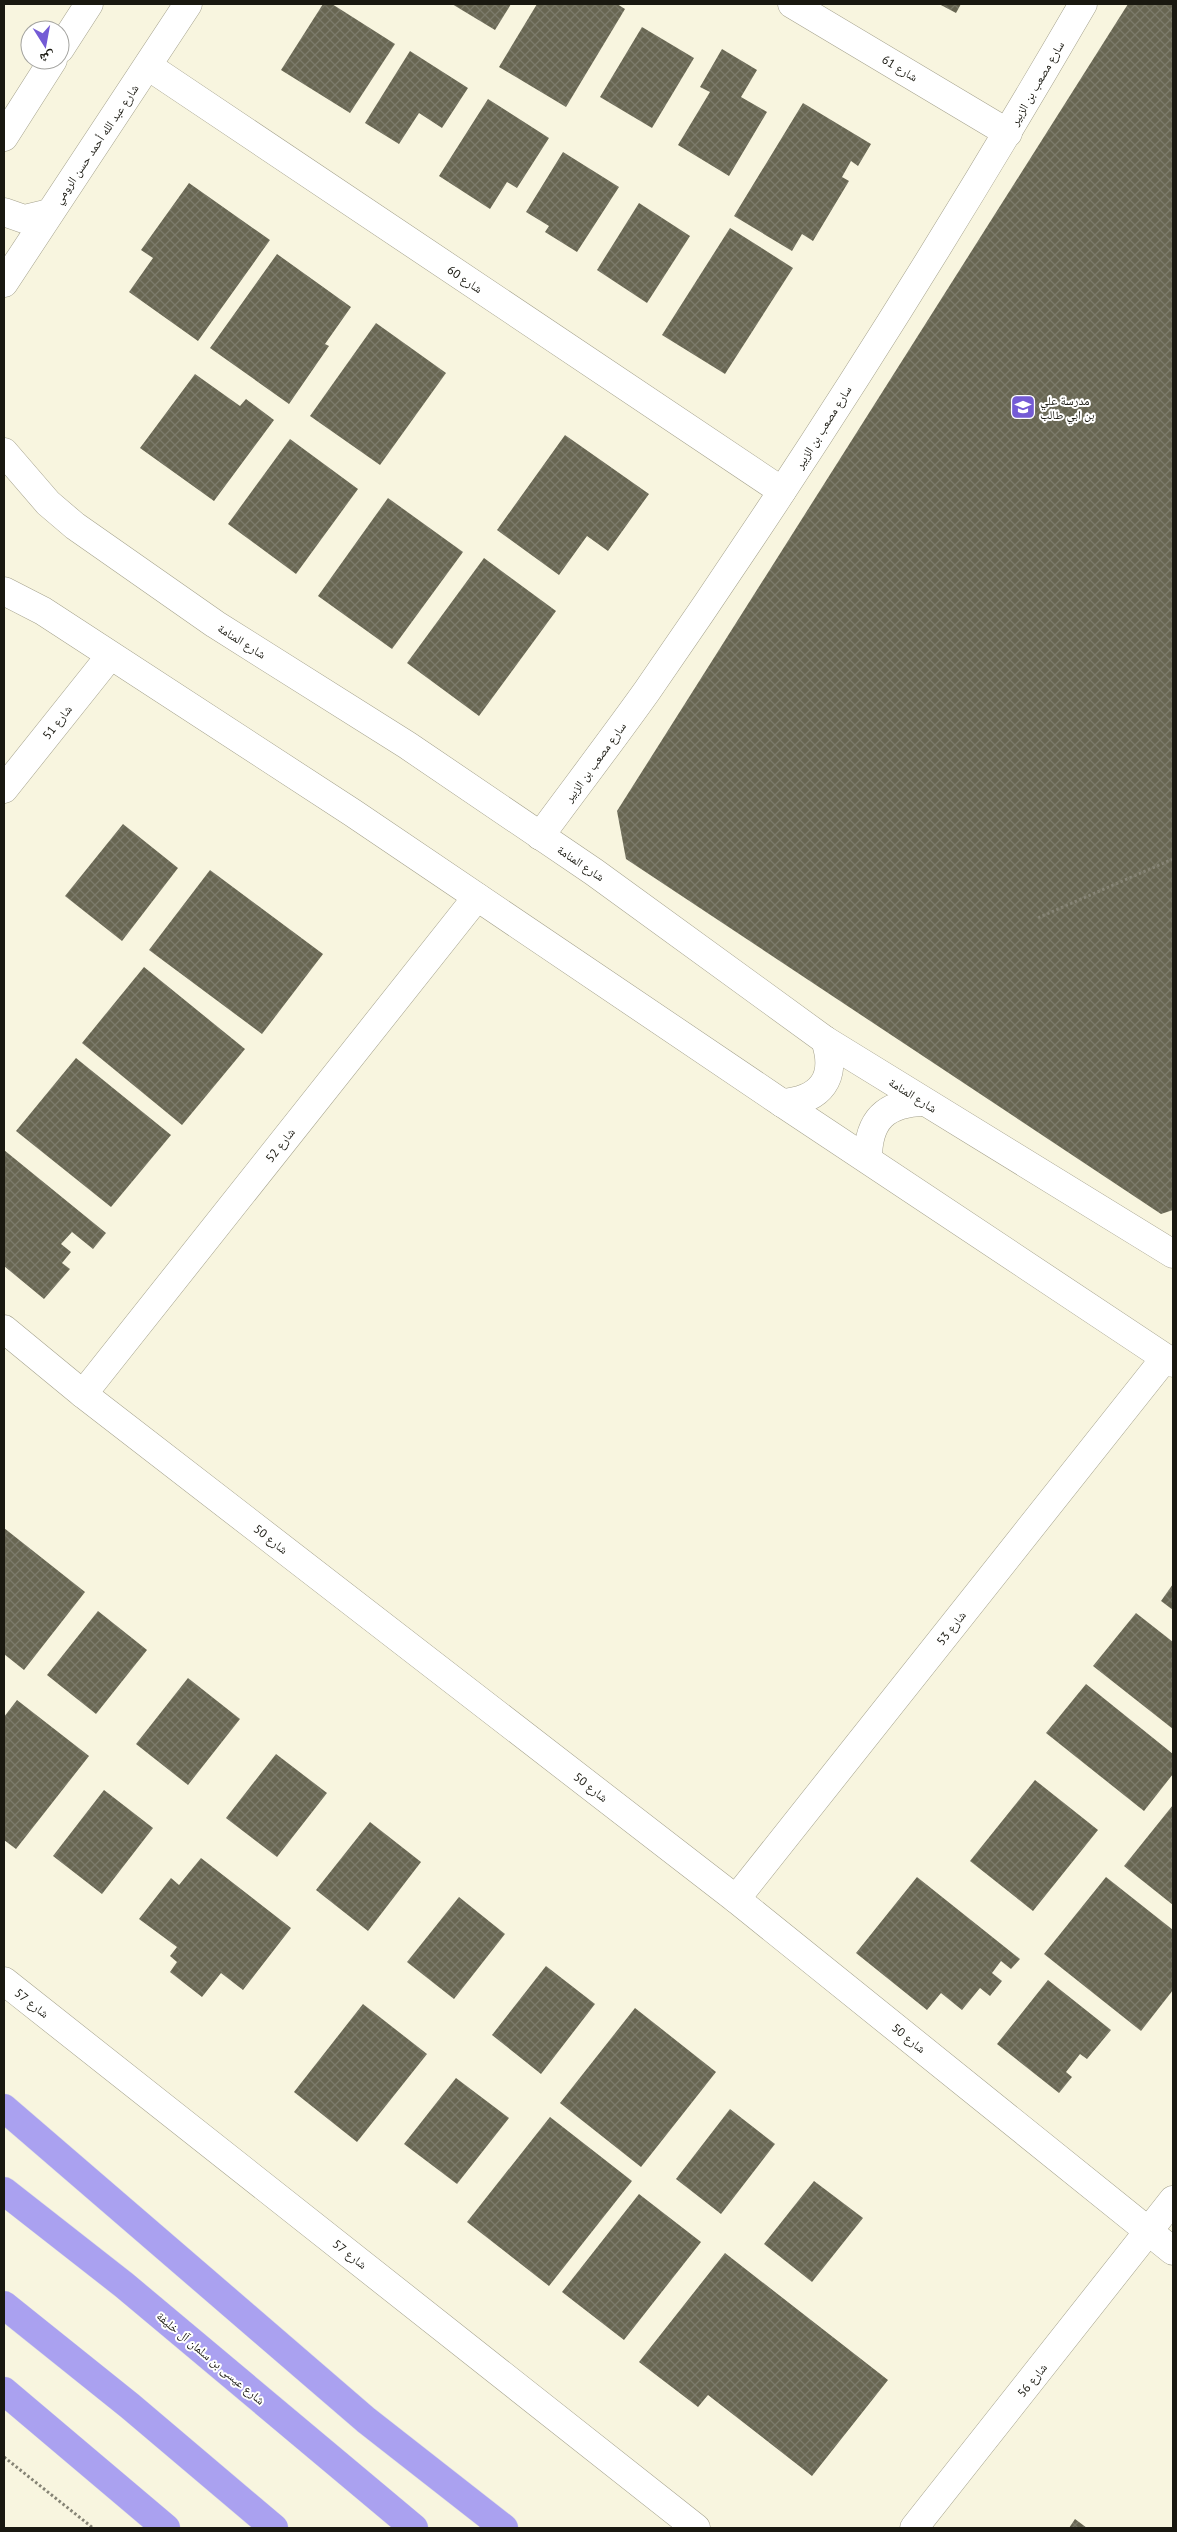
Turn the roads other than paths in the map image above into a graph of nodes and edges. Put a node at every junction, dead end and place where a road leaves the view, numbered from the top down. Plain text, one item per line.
1 (89, 4) edge
2 (188, 4) edge
3 (792, 4) edge
4 (1083, 4) edge
5 (70, 33) edge
6 (148, 66) junction
7 (47, 70) edge
8 (1008, 133) junction
9 (4, 137) edge
10 (4, 212) edge
11 (49, 213) junction
12 (4, 283) edge
13 (4, 452) edge
14 (782, 491) junction
15 (4, 591) edge
16 (110, 656) junction
17 (4, 789) edge
18 (540, 836) junction
19 (477, 897) junction
20 (825, 1040) junction
21 (924, 1102) junction
22 (782, 1103) junction
23 (868, 1159) junction
24 (1173, 1254) edge
25 (4, 1328) edge
26 (1169, 1360) edge
27 (83, 1394) junction
28 (736, 1899) junction
29 (4, 1981) edge
30 (4, 2095) edge
31 (13, 2115) edge
32 (4, 2191) edge
33 (1173, 2200) edge
34 (1150, 2232) junction
35 (1173, 2250) edge
36 (4, 2305) edge
37 (4, 2391) edge
38 (166, 2528) edge
39 (274, 2528) edge
40 (414, 2528) edge
41 (504, 2528) edge
42 (696, 2528) edge
43 (914, 2528) edge

1 - 5 street
2 - 6 street, شارع عبد الله أحمد حسن الرومي
3 - 8 street, شارع 61
4 - 8 street, سارع مصعب بن الزبير
6 - 11 street, شارع عبد الله أحمد حسن الرومي
6 - 14 street, شارع 60
7 - 9 street
8 - 14 street, سارع مصعب بن الزبير
10 - 11 street
11 - 12 street, شارع عبد الله أحمد حسن الرومي
13 - 18 street, شارع المنامة
14 - 18 street, سارع مصعب بن الزبير
15 - 16 street
16 - 17 street, شارع 51
16 - 19 street
18 - 20 street, شارع المنامة
19 - 22 street
19 - 27 street, شارع 52
20 - 21 street, شارع المنامة
20 - 22 street
21 - 23 street
21 - 24 street, شارع المنامة
22 - 23 street
23 - 26 street
25 - 27 street, شارع 50
26 - 28 street, شارع 53
27 - 28 street, شارع 50
28 - 34 street, شارع 50
29 - 42 street, شارع 57
30 - 31 street
31 - 41 highway
32 - 40 highway, شارع عيسى بن سلمان آل خليفة
33 - 34 street, شارع 56
34 - 35 street, شارع 50
34 - 43 street, شارع 56
36 - 39 highway
37 - 38 highway

